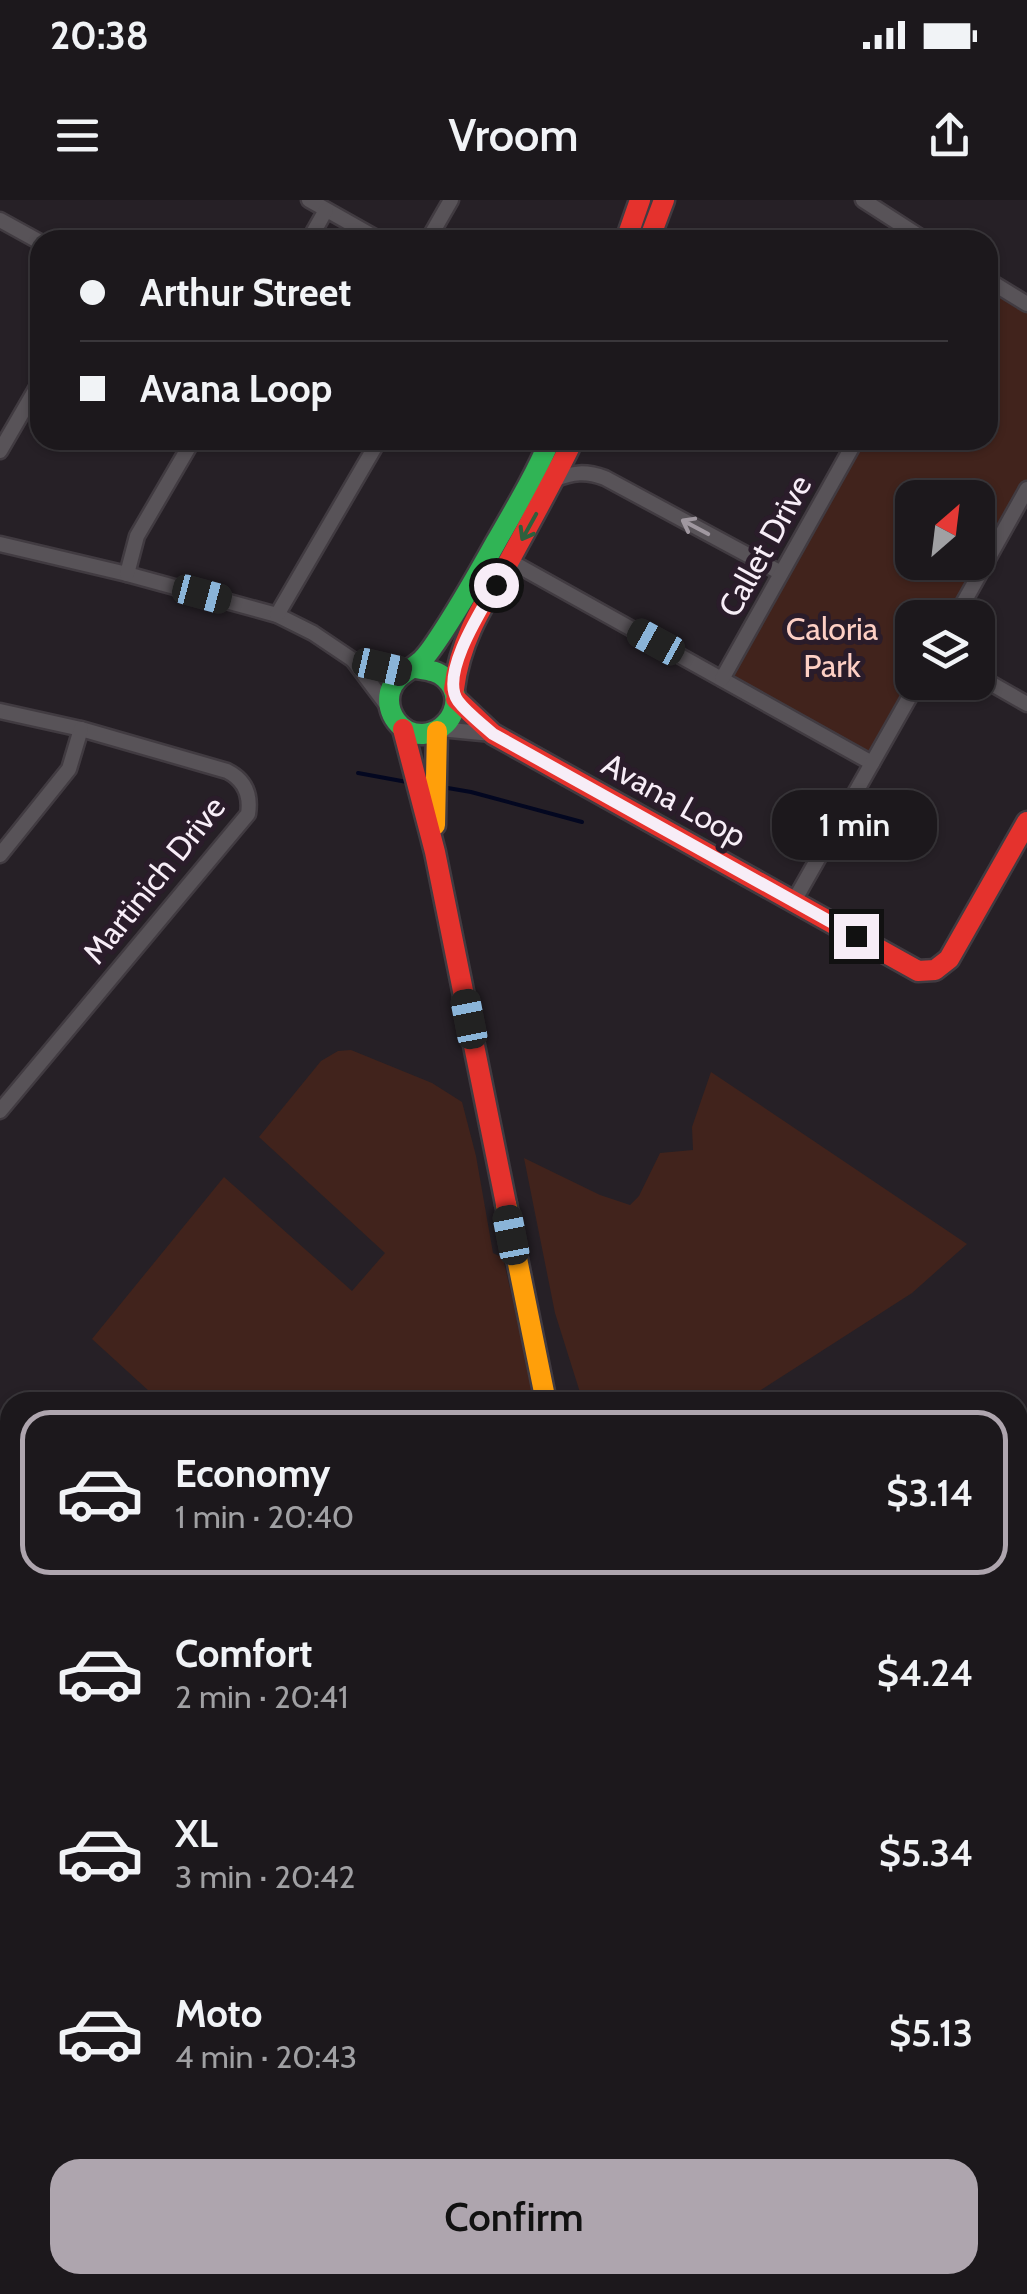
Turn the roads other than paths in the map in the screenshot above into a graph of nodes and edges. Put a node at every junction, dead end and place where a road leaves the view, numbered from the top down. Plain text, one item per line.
1 (309, 200) edge
2 (452, 200) edge
3 (640, 200) edge
4 (664, 200) edge
5 (863, 200) edge
6 (326, 210) junction
7 (0, 220) edge
8 (315, 230) edge
9 (362, 230) edge
10 (434, 230) edge
11 (630, 230) edge
12 (653, 230) edge
13 (910, 230) edge
14 (30, 236) edge
15 (998, 286) edge
16 (1027, 304) edge
17 (30, 399) edge
18 (186, 450) edge
19 (372, 450) edge
20 (545, 450) edge
21 (568, 450) edge
22 (850, 450) edge
23 (0, 451) edge
24 (554, 480) junction
25 (1027, 489) edge
26 (0, 544) edge
27 (510, 561) junction
28 (782, 573) junction
29 (126, 574) junction
30 (965, 600) edge
31 (277, 615) junction
32 (353, 660) junction
33 (410, 670) junction
34 (722, 679) junction
35 (995, 686) edge
36 (455, 694) junction
37 (908, 700) edge
38 (1027, 704) edge
39 (389, 708) junction
40 (0, 711) edge
41 (81, 729) junction
42 (403, 729) junction
43 (438, 730) junction
44 (493, 734) junction
45 (872, 763) junction
46 (1027, 822) edge
47 (435, 852) junction
48 (0, 856) edge
49 (794, 901) junction
50 (0, 1111) edge
51 (544, 1392) edge

1 - 6 street
2 - 10 street
3 - 11 street
4 - 12 street
5 - 13 street
6 - 8 street
6 - 9 street
7 - 14 street
15 - 16 street
17 - 23 street
18 - 29 street
19 - 31 street
20 - 33 street
21 - 24 street
22 - 28 street, Callet Drive
24 -> 27 street
28 -> 24 street
25 - 30 street
26 - 29 street
27 - 34 street
27 - 36 street
28 - 34 street, Callet Drive
29 - 31 street
31 - 32 street
32 - 33 street
32 - 39 street
33 - 36 street
33 - 39 street
34 - 45 street
35 - 38 street
36 - 43 street
36 - 44 street, Avana Loop
37 - 45 street
39 - 42 street
40 - 41 street, Martinich Drive
41 - 48 street
41 - 50 street, Martinich Drive
42 - 43 street
42 - 47 street
43 - 44 street, Avana Loop
43 - 47 street
44 - 49 street, Avana Loop
45 - 49 street
46 - 49 street, Avana Loop
47 - 51 street

